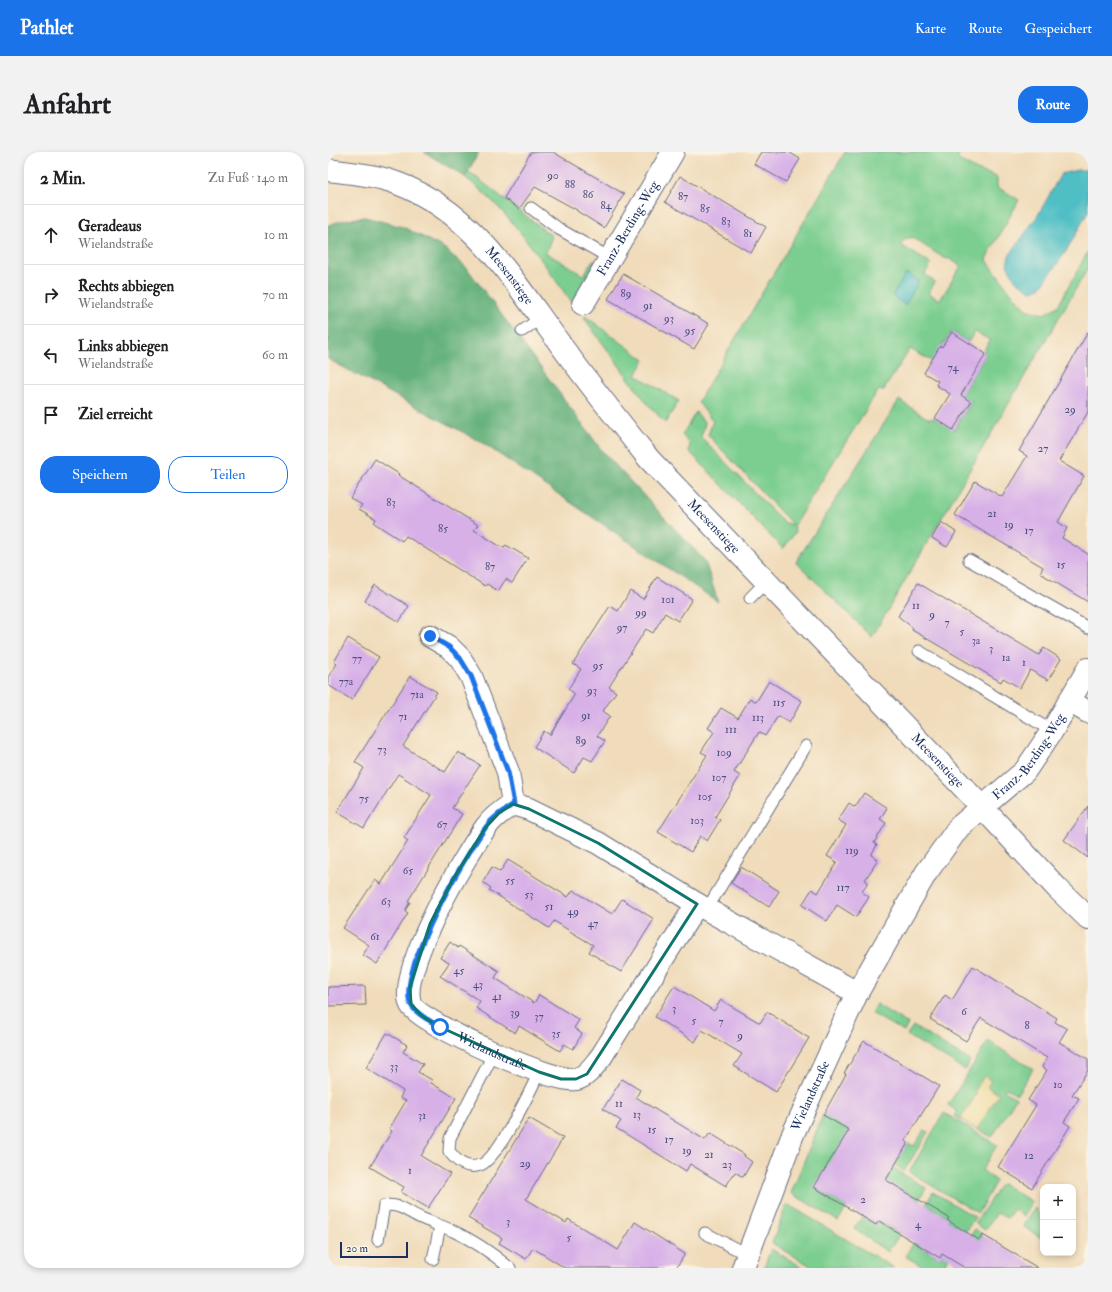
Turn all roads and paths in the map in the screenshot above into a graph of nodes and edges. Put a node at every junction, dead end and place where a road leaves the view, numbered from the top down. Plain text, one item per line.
1 (673, 152) edge
2 (328, 170) edge
3 (531, 208) dead end
4 (610, 258) junction
5 (583, 304) dead end
6 (541, 318) junction
7 (522, 331) dead end
8 (969, 560) dead end
9 (767, 581) junction
10 (750, 598) dead end
11 (1088, 628) edge
12 (430, 636) dead end
13 (919, 651) dead end
14 (1088, 669) edge
15 (1069, 701) junction
16 (1088, 712) edge
17 (1052, 731) junction
18 (806, 746) dead end
19 (514, 804) junction
20 (982, 807) junction
21 (702, 906) junction
22 (1088, 918) edge
23 (857, 993) junction
24 (494, 1053) junction
25 (540, 1072) junction
26 (440, 1226) junction
27 (705, 1234) dead end
28 (378, 1240) dead end
29 (433, 1259) dead end
30 (745, 1261) edge
31 (510, 1268) edge

1 - 4 street, Franz-Berding-Weg
2 - 6 street, Meesenstiege
3 - 4 lane
4 - 5 street, Franz-Berding-Weg
6 - 7 lane
6 - 9 street, Meesenstiege
8 - 11 lane
9 - 10 lane
9 - 20 street, Meesenstiege
12 - 19 street
13 - 17 lane
14 - 15 street, Franz-Berding-Weg
15 - 16 street, Franz-Berding-Weg
15 - 17 street, Franz-Berding-Weg
17 - 20 street, Franz-Berding-Weg
18 - 21 lane
19 - 21 street
19 - 24 street, Wielandstraße
20 - 22 street, Meesenstiege
20 - 23 street, Wielandstraße
21 - 23 street
21 - 25 street, Wielandstraße
23 - 30 street, Wielandstraße
24 - 25 street, Wielandstraße
24 - 25 lane
26 - 28 lane
26 - 29 lane
26 - 31 lane
27 - 30 lane

